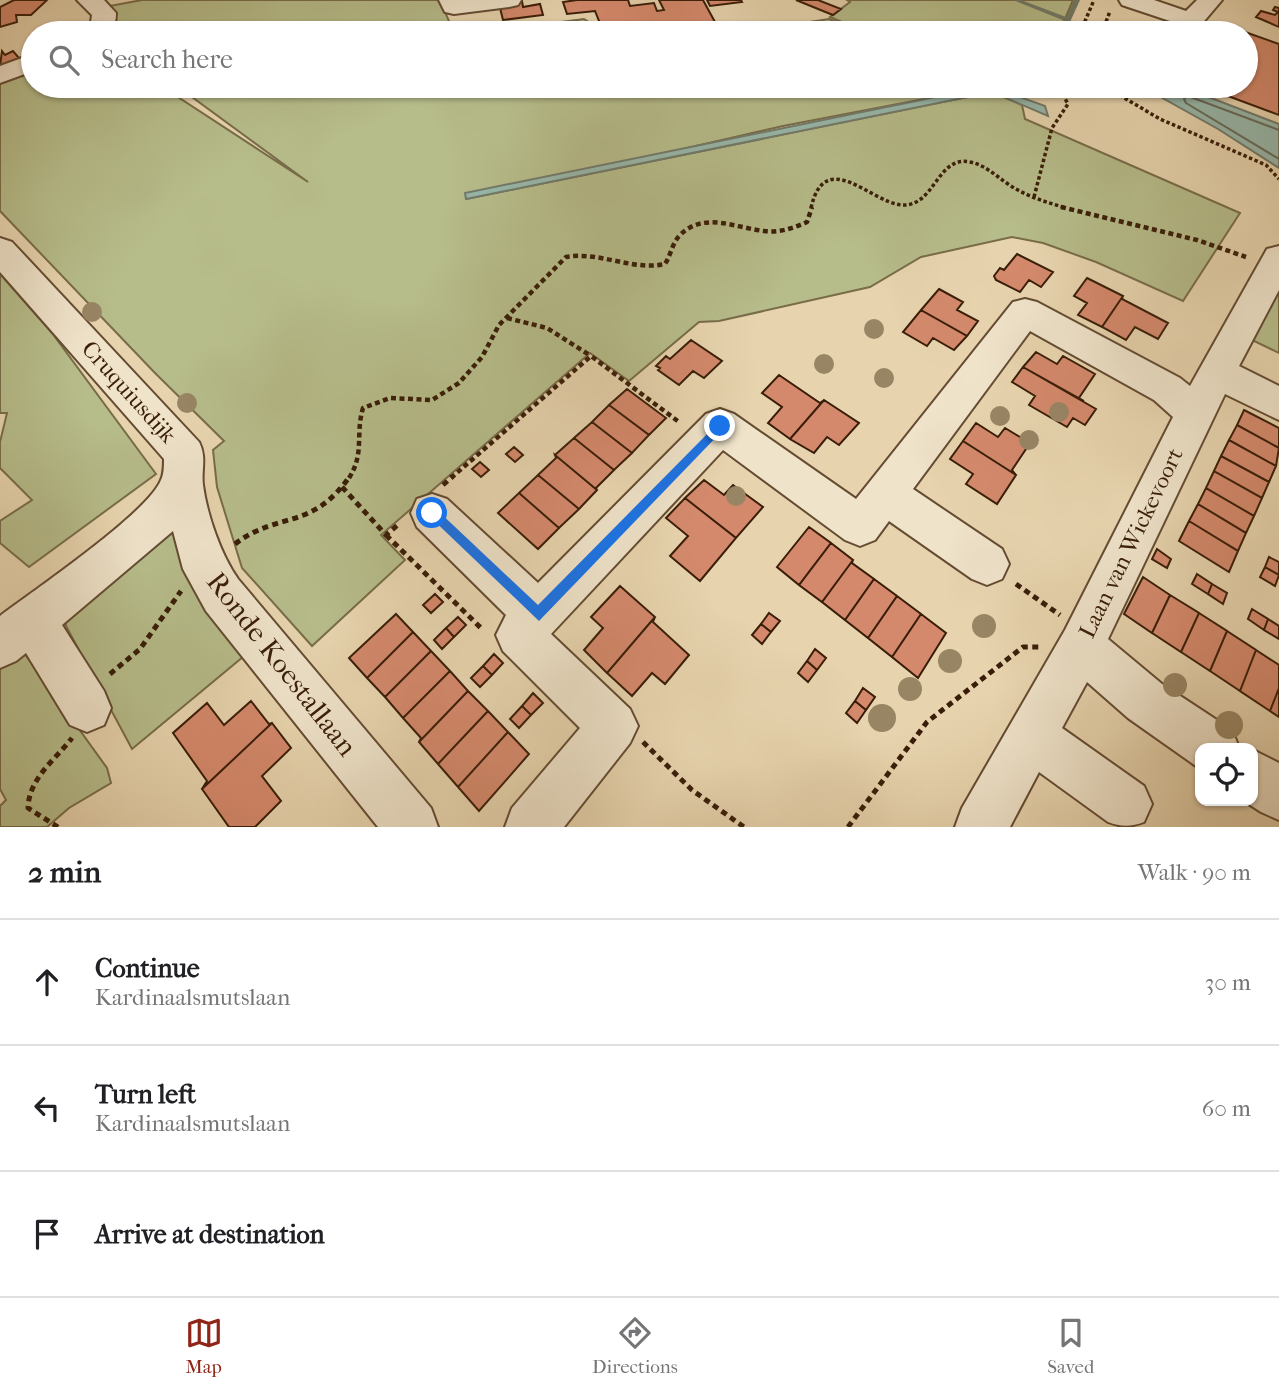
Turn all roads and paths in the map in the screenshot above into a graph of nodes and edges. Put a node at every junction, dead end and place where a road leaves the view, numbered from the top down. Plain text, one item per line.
1 (89, 0) edge
2 (451, 0) edge
3 (509, 0) edge
4 (1094, 0) edge
5 (1114, 0) edge
6 (1131, 0) edge
7 (1210, 0) edge
8 (103, 21) edge
9 (1085, 21) edge
10 (1106, 21) edge
11 (21, 67) edge
12 (0, 75) edge
13 (1065, 98) edge
14 (1124, 98) edge
15 (1279, 179) edge
16 (1034, 197) junction
17 (0, 250) edge
18 (1276, 263) edge
19 (507, 318) junction
20 (591, 356) junction
21 (1217, 372) junction
22 (1279, 404) edge
23 (1195, 413) junction
24 (706, 441) junction
25 (182, 484) junction
26 (342, 487) junction
27 (885, 494) junction
28 (423, 509) junction
29 (386, 535) junction
30 (987, 564) joint
31 (205, 569) junction
32 (529, 625) junction
33 (16, 633) edge
34 (1084, 639) junction
35 (86, 708) junction
36 (613, 726) junction
37 (1031, 736) junction
38 (1207, 743) edge
39 (1258, 779) edge
40 (1279, 794) edge
41 (1126, 804) dead end
42 (58, 827) edge
43 (412, 827) edge
44 (531, 827) edge
45 (744, 827) edge
46 (848, 827) edge
47 (981, 827) edge

1 - 8 street
2 - 3 street
4 - 9 path
5 - 10 path
6 - 7 street
11 - 12 street
13 - 16 path
14 - 15 path
16 - 18 path
16 - 19 path
17 - 25 street, Cruquiusdijk
18 - 21 street, Laan van Wickevoort
19 - 20 path
19 - 26 path
20 - 24 path
20 - 28 path
21 - 22 street
21 - 23 street, Laan van Wickevoort
23 - 27 street
23 - 34 street, Laan van Wickevoort
24 - 27 street
24 - 32 street
25 - 31 street, Ronde Koestallaan
25 - 33 street
26 - 29 path
26 - 31 path
27 - 30 street
28 - 29 path
28 - 32 street
29 - 32 path
30 - 34 path
31 - 35 path
31 - 43 street, Ronde Koestallaan
32 - 36 street
33 - 35 street
34 - 37 street, Laan van Wickevoort
34 - 38 street
34 - 46 path
35 - 42 path
36 - 44 street
36 - 45 path
37 - 41 street
37 - 47 street, Laan van Wickevoort
39 - 40 street

